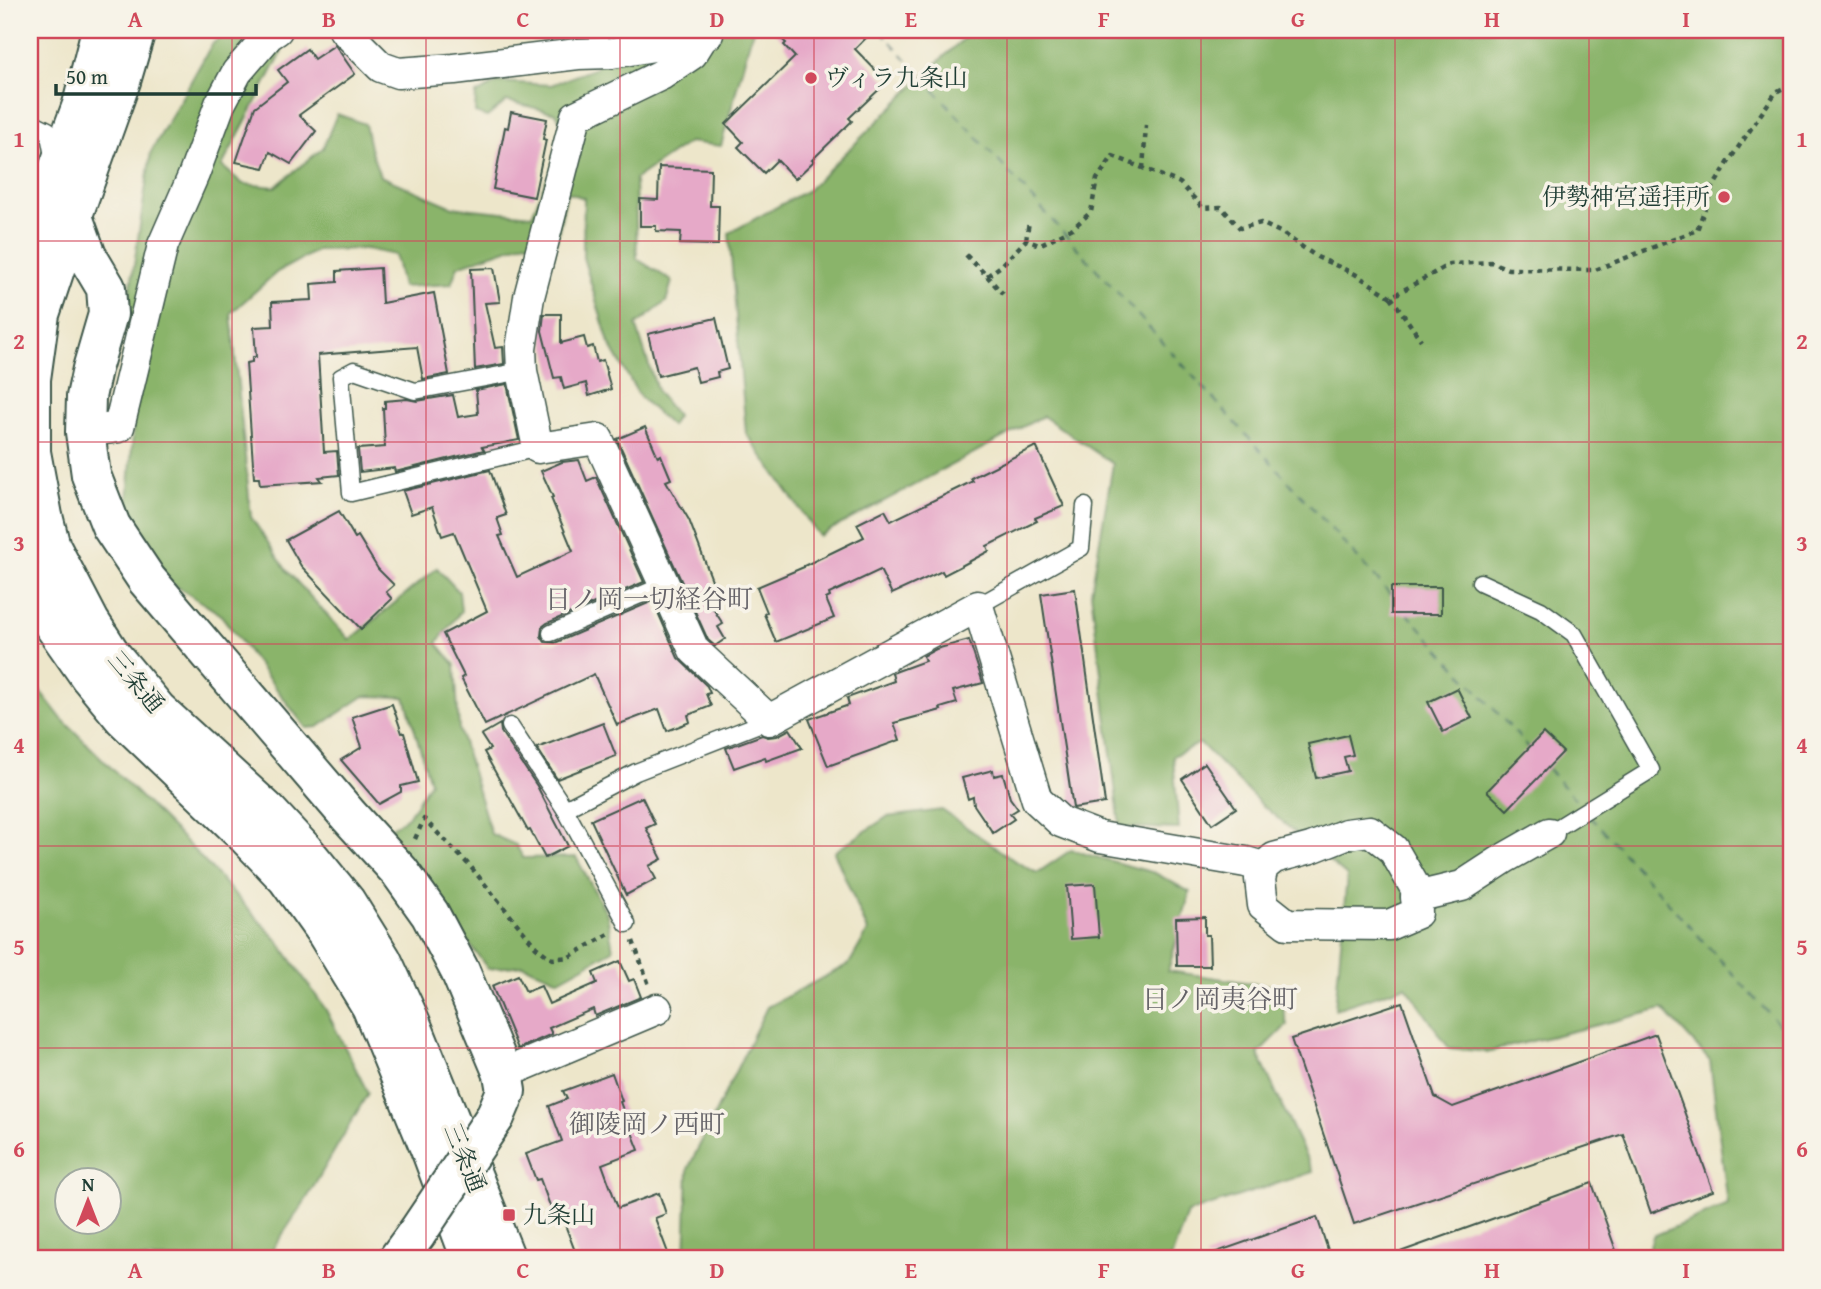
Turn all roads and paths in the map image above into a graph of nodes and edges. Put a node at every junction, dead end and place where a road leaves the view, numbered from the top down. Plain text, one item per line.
1 (101, 30) edge
2 (135, 30) edge
3 (277, 30) edge
4 (344, 30) edge
5 (708, 34) edge
6 (1791, 84) edge
7 (30, 121) edge
8 (1146, 125) dead end
9 (1143, 169) junction
10 (57, 172) junction
11 (72, 215) junction
12 (1029, 222) dead end
13 (1026, 240) junction
14 (966, 255) dead end
15 (30, 259) edge
16 (987, 276) junction
17 (1003, 294) dead end
18 (1391, 297) junction
19 (1421, 340) dead end
20 (522, 371) junction
21 (85, 432) junction
22 (538, 448) junction
23 (1085, 506) dead end
24 (30, 581) edge
25 (1480, 582) dead end
26 (666, 584) junction
27 (978, 606) junction
28 (551, 633) dead end
29 (769, 720) junction
30 (510, 726) dead end
31 (565, 809) junction
32 (424, 819) dead end
33 (1549, 833) joint
34 (1263, 867) junction
35 (1416, 897) junction
36 (627, 924) junction
37 (657, 1009) joint
38 (503, 1074) junction
39 (407, 1246) edge
40 (471, 1259) edge
41 (506, 1259) edge

1 - 10 main road
2 - 11 main road, 三条通
3 - 21 street
4 - 5 street
5 - 20 street
6 - 18 path
7 - 10 lane
8 - 9 path
9 - 13 path
9 - 18 path
10 - 11 main road
10 - 15 main road
11 - 21 main road
11 - 41 main road, 三条通
12 - 13 path
13 - 16 path
14 - 16 path
16 - 17 path
18 - 19 path
20 - 22 street
20 - 22 lane
21 - 38 main road
22 - 26 street
23 - 27 lane
24 - 40 main road, 三条通
25 - 33 lane
26 - 28 lane
26 - 29 street
27 - 29 street
27 - 34 street
29 - 31 lane
30 - 31 lane
31 - 36 lane
32 - 36 path
33 - 35 street
34 - 35 street
34 - 35 street
36 - 37 path
37 - 38 street
38 - 39 main road, bridge

